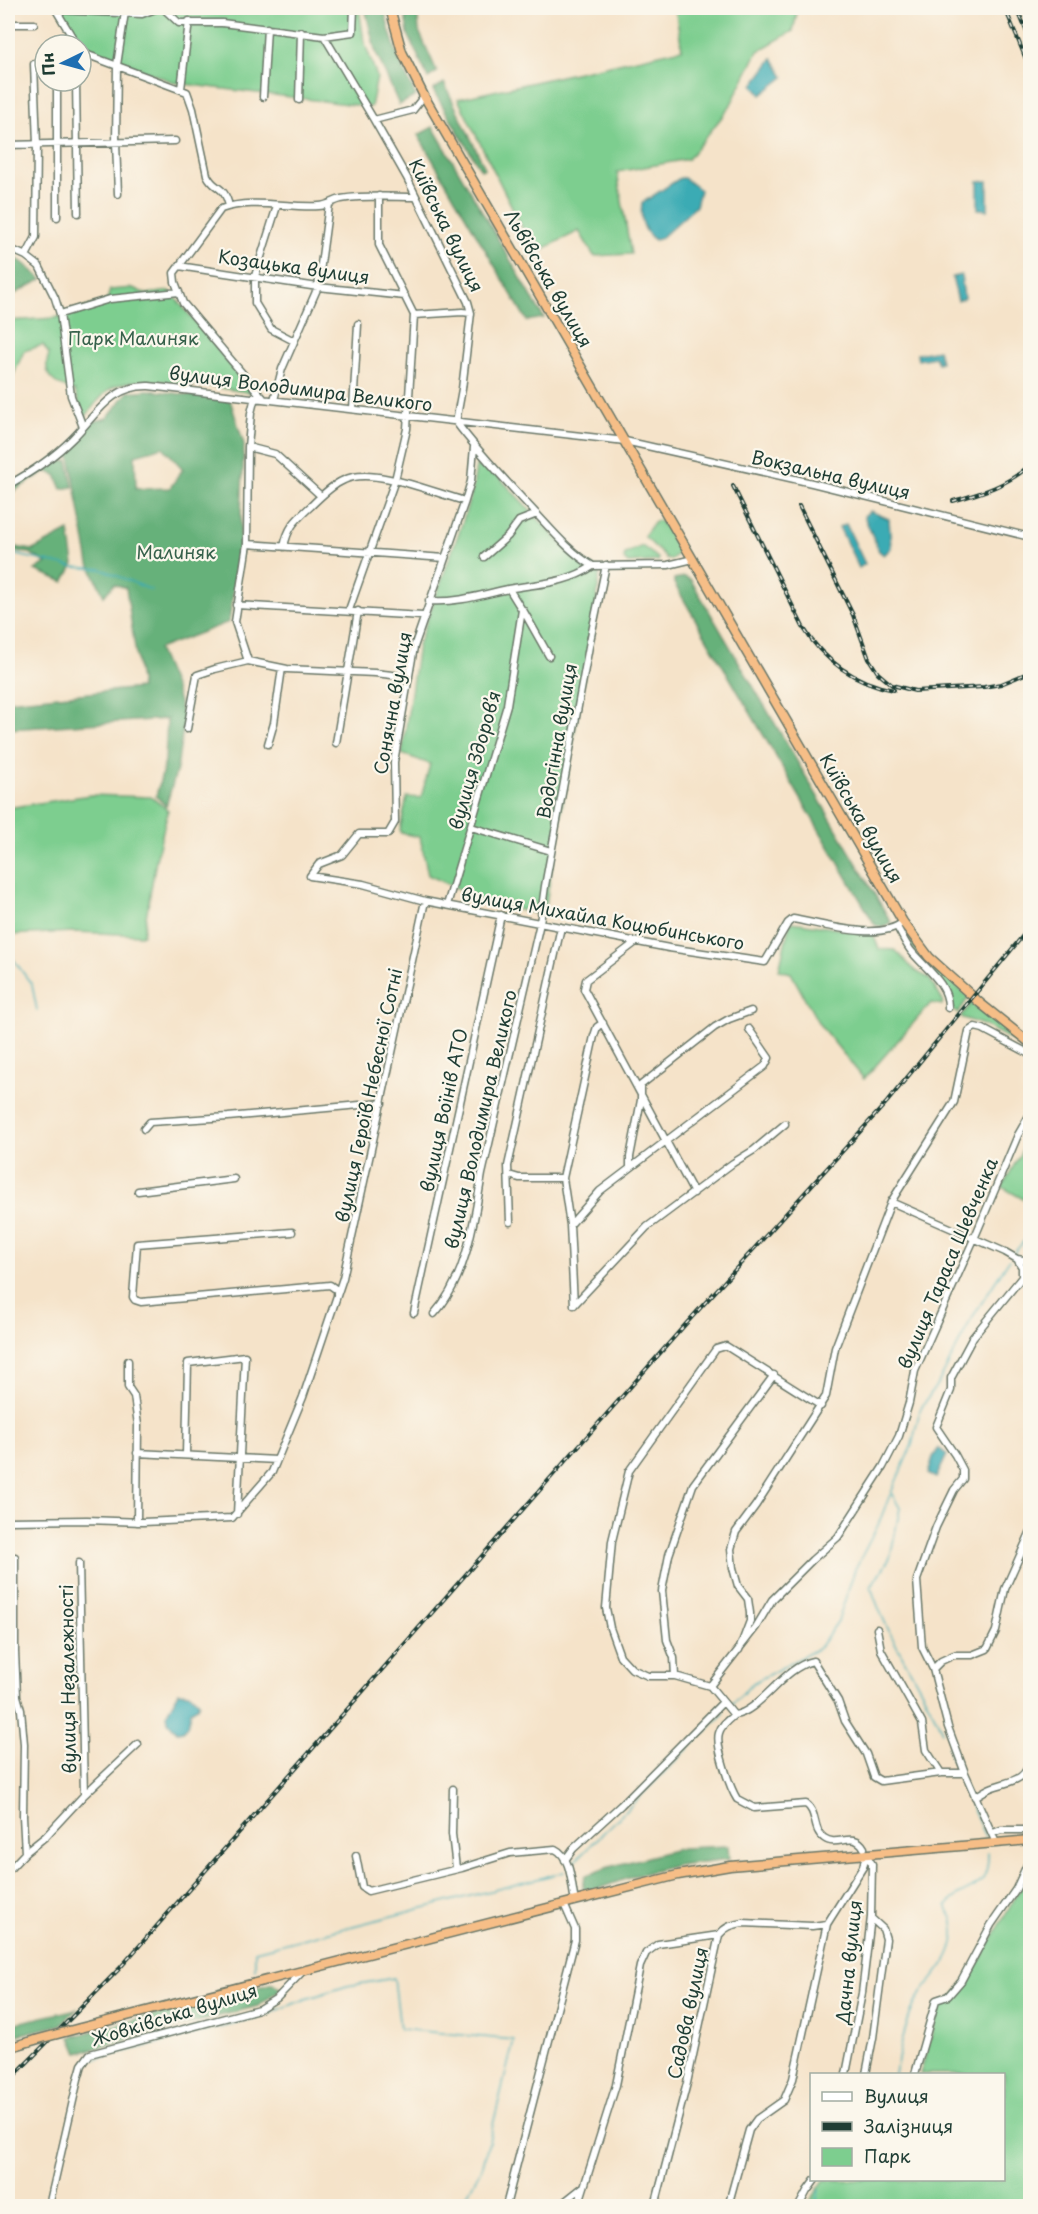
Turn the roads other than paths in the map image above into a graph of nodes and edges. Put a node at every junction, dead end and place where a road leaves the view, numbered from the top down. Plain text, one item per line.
1 (158, 8) edge
2 (163, 8) edge
3 (354, 8) edge
4 (390, 8) edge
5 (125, 12) junction
6 (189, 21) junction
7 (8, 24) edge
8 (34, 24) dead end
9 (267, 28) junction
10 (302, 32) junction
11 (70, 33) edge
12 (324, 36) junction
13 (93, 57) edge
14 (117, 65) junction
15 (181, 88) junction
16 (35, 93) edge
17 (57, 93) edge
18 (76, 93) edge
19 (423, 96) junction
20 (263, 97) dead end
21 (299, 99) dead end
22 (374, 120) junction
23 (175, 141) dead end
24 (116, 142) junction
25 (37, 144) junction
26 (77, 144) junction
27 (8, 145) edge
28 (58, 145) junction
29 (118, 195) dead end
30 (379, 196) junction
31 (416, 197) junction
32 (329, 204) junction
33 (229, 206) junction
34 (277, 206) junction
35 (78, 213) dead end
36 (57, 217) dead end
37 (8, 248) edge
38 (26, 256) junction
39 (179, 266) junction
40 (255, 276) junction
41 (318, 287) junction
42 (179, 292) junction
43 (405, 296) junction
44 (471, 313) junction
45 (60, 314) junction
46 (414, 315) junction
47 (358, 324) dead end
48 (294, 341) junction
49 (255, 397) junction
50 (264, 399) junction
51 (274, 400) junction
52 (353, 409) junction
53 (407, 416) junction
54 (456, 422) junction
55 (83, 427) junction
56 (625, 441) junction
57 (248, 447) junction
58 (474, 447) junction
59 (395, 480) junction
60 (8, 485) edge
61 (321, 496) junction
62 (465, 501) junction
63 (537, 514) junction
64 (1030, 537) edge
65 (247, 544) junction
66 (284, 547) junction
67 (369, 554) junction
68 (484, 557) dead end
69 (445, 558) junction
70 (693, 559) junction
71 (606, 565) junction
72 (593, 566) junction
73 (704, 577) joint
74 (509, 589) junction
75 (429, 601) junction
76 (236, 605) junction
77 (522, 609) junction
78 (349, 610) junction
79 (358, 611) junction
80 (423, 616) junction
81 (549, 656) dead end
82 (248, 661) junction
83 (282, 668) junction
84 (349, 672) junction
85 (409, 677) junction
86 (187, 729) dead end
87 (336, 743) dead end
88 (268, 744) dead end
89 (471, 827) junction
90 (551, 850) junction
91 (310, 876) joint
92 (425, 901) junction
93 (447, 905) junction
94 (501, 915) junction
95 (540, 923) junction
96 (900, 924) junction
97 (561, 927) junction
98 (636, 942) junction
99 (948, 1008) dead end
100 (751, 1011) dead end
101 (603, 1023) junction
102 (749, 1029) dead end
103 (1030, 1043) edge
104 (1030, 1054) edge
105 (641, 1092) junction
106 (382, 1103) junction
107 (1030, 1114) edge
108 (785, 1124) dead end
109 (144, 1130) dead end
110 (667, 1140) junction
111 (630, 1167) junction
112 (509, 1175) junction
113 (563, 1178) junction
114 (234, 1179) dead end
115 (138, 1191) dead end
116 (694, 1193) junction
117 (891, 1202) junction
118 (510, 1222) dead end
119 (570, 1225) junction
120 (292, 1232) dead end
121 (974, 1239) junction
122 (1017, 1259) junction
123 (1030, 1261) edge
124 (337, 1295) junction
125 (414, 1313) dead end
126 (434, 1314) dead end
127 (128, 1361) dead end
128 (774, 1375) junction
129 (821, 1406) junction
130 (137, 1453) junction
131 (186, 1455) junction
132 (241, 1457) junction
133 (277, 1460) junction
134 (237, 1514) junction
135 (8, 1521) edge
136 (140, 1522) junction
137 (1030, 1533) edge
138 (15, 1557) dead end
139 (79, 1563) dead end
140 (877, 1629) dead end
141 (739, 1650) junction
142 (933, 1669) junction
143 (675, 1676) junction
144 (710, 1686) junction
145 (723, 1702) junction
146 (734, 1715) junction
147 (138, 1744) dead end
148 (1030, 1759) edge
149 (940, 1773) junction
150 (964, 1773) junction
151 (453, 1789) dead end
152 (84, 1795) junction
153 (975, 1797) junction
154 (1030, 1830) edge
155 (993, 1833) junction
156 (1030, 1840) edge
157 (996, 1843) junction
158 (865, 1851) junction
159 (25, 1854) junction
160 (356, 1856) dead end
161 (1030, 1858) edge
162 (565, 1860) junction
163 (456, 1868) junction
164 (8, 1871) edge
165 (575, 1901) junction
166 (564, 1904) junction
167 (871, 1917) junction
168 (827, 1924) junction
169 (719, 1935) junction
170 (303, 1971) junction
171 (8, 2048) edge
172 (846, 2073) edge
173 (866, 2073) edge
174 (915, 2073) edge
175 (814, 2181) edge
176 (584, 2187) junction
177 (49, 2206) edge
178 (506, 2206) edge
179 (559, 2206) edge
180 (578, 2206) edge
181 (655, 2206) edge
182 (728, 2206) edge
183 (799, 2206) edge

1 - 5 street
2 - 6 street
3 - 12 street
4 - 19 highway, Львівська вулиця
5 - 11 street
5 - 14 street
6 - 9 street
6 - 15 street
7 - 8 street
9 - 10 street
9 - 20 street
10 - 12 street
10 - 21 street
12 - 22 street, Київська вулиця
13 - 14 street
14 - 15 street
14 - 24 street
15 - 33 street
16 - 25 street
17 - 28 street
18 - 26 street
19 - 22 street
19 - 56 highway, Львівська вулиця
22 - 31 street, Київська вулиця
23 - 24 street
24 - 26 street
24 - 29 street
25 - 27 street
25 - 28 street
25 - 38 street
26 - 28 street
26 - 35 street
28 - 36 street
30 - 31 street
30 - 32 street
30 - 43 street
31 - 44 street, Київська вулиця
32 - 34 street
32 - 41 street
33 - 34 street
33 - 39 street
34 - 40 street
37 - 38 street
38 - 45 street
39 - 40 street, Козацька вулиця
39 - 42 street
40 - 41 street, Козацька вулиця
40 - 48 street
41 - 43 street, Козацька вулиця
41 - 48 street
42 - 45 street
42 - 50 street
43 - 46 street
44 - 46 street
44 - 54 street, Київська вулиця
45 - 55 street
46 - 53 street
47 - 52 street
48 - 51 street
49 - 50 street, вулиця Володимира Великого
49 - 55 street, вулиця Володимира Великого
49 - 57 street
50 - 51 street, вулиця Володимира Великого
51 - 52 street, вулиця Володимира Великого
52 - 53 street, вулиця Володимира Великого
53 - 54 street, вулиця Володимира Великого
53 - 59 street
54 - 56 street, вулиця Володимира Великого
54 - 58 street
55 - 60 street, вулиця Володимира Великого
56 - 64 street, Вокзальна вулиця
56 - 70 highway, Львівська вулиця
57 - 61 street
57 - 65 street
58 - 62 street, Сонячна вулиця
58 - 63 street
59 - 61 street
59 - 62 street
59 - 67 street
61 - 66 street
62 - 69 street, Сонячна вулиця
63 - 68 street
63 - 72 street
65 - 66 street
65 - 76 street
66 - 67 street
67 - 69 street
67 - 78 street
69 - 75 street, Сонячна вулиця
70 - 71 street
70 - 73 highway, Львівська вулиця
71 - 72 street
71 - 90 street, Водогінна вулиця
72 - 74 street
73 - 96 highway, Київська вулиця
74 - 75 street
74 - 77 street
75 - 80 street, Сонячна вулиця
76 - 78 street
76 - 82 street
77 - 81 street
77 - 89 street, вулиця Здоровʼя
78 - 79 street
79 - 80 street
79 - 84 street
80 - 85 street, Сонячна вулиця
82 - 83 street
82 - 86 street
83 - 84 street
83 - 88 street
84 - 85 street
84 - 87 street
85 - 91 street, Сонячна вулиця
89 - 90 street
89 - 93 street, вулиця Здоровʼя
90 - 95 street, Водогінна вулиця
91 - 92 street, вулиця Михайла Коцюбинського
92 - 93 street, вулиця Михайла Коцюбинського
92 - 106 street, вулиця Героїв Небесної Сотні
93 - 94 street, вулиця Михайла Коцюбинського
94 - 95 street, вулиця Михайла Коцюбинського
94 - 125 street, вулиця Воїнів АТО
95 - 97 street, вулиця Михайла Коцюбинського
95 - 126 street, вулиця Володимира Великого
96 - 98 street, вулиця Михайла Коцюбинського
96 - 99 street
96 - 103 highway, Київська вулиця
97 - 98 street, вулиця Михайла Коцюбинського
97 - 112 street, вулиця Володимира Великого
98 - 101 street
100 - 105 street
101 - 105 street
101 - 113 street
102 - 110 street
104 - 117 street
105 - 110 street
105 - 111 street
106 - 109 street
106 - 124 street, вулиця Героїв Небесної Сотні
107 - 121 street, вулиця Тараса Шевченка
108 - 116 street
110 - 111 street
110 - 116 street
111 - 119 street
112 - 113 street
112 - 118 street, вулиця Володимира Великого
113 - 119 street
114 - 115 street
116 - 119 street
117 - 121 street
117 - 129 street
120 - 124 street
121 - 122 street
121 - 141 street, вулиця Тараса Шевченка
122 - 123 street
122 - 142 street
124 - 133 street, вулиця Героїв Небесної Сотні
127 - 130 street
128 - 129 street
128 - 143 street
128 - 143 street
129 - 141 street
130 - 131 street
130 - 136 street
131 - 132 street
131 - 132 street
132 - 133 street
132 - 134 street
133 - 134 street, вулиця Героїв Небесної Сотні
134 - 136 street
135 - 136 street
137 - 142 street
138 - 159 street
139 - 152 street, вулиця Незалежності
140 - 149 street
141 - 144 street, вулиця Тараса Шевченка
142 - 150 street
143 - 144 street
144 - 145 street
145 - 146 street
145 - 162 street
146 - 149 street
146 - 158 street
147 - 152 street
148 - 153 street
149 - 150 street
150 - 153 street
151 - 163 street
152 - 159 street
153 - 155 street
154 - 155 street
155 - 157 street
156 - 157 highway
157 - 158 highway
158 - 165 highway
158 - 167 street, Дачна вулиця
158 - 168 street
159 - 164 street
160 - 163 street
161 - 174 street
162 - 163 street
162 - 165 street
165 - 166 highway
166 - 170 highway
166 - 178 street
167 - 172 street, Дачна вулиця
167 - 173 street
168 - 169 street, Садова вулиця
168 - 182 street
169 - 176 street
169 - 181 street, Садова вулиця
170 - 171 highway, bridge
170 - 177 street, Жовківська вулиця
175 - 183 street
176 - 179 street
176 - 180 street

